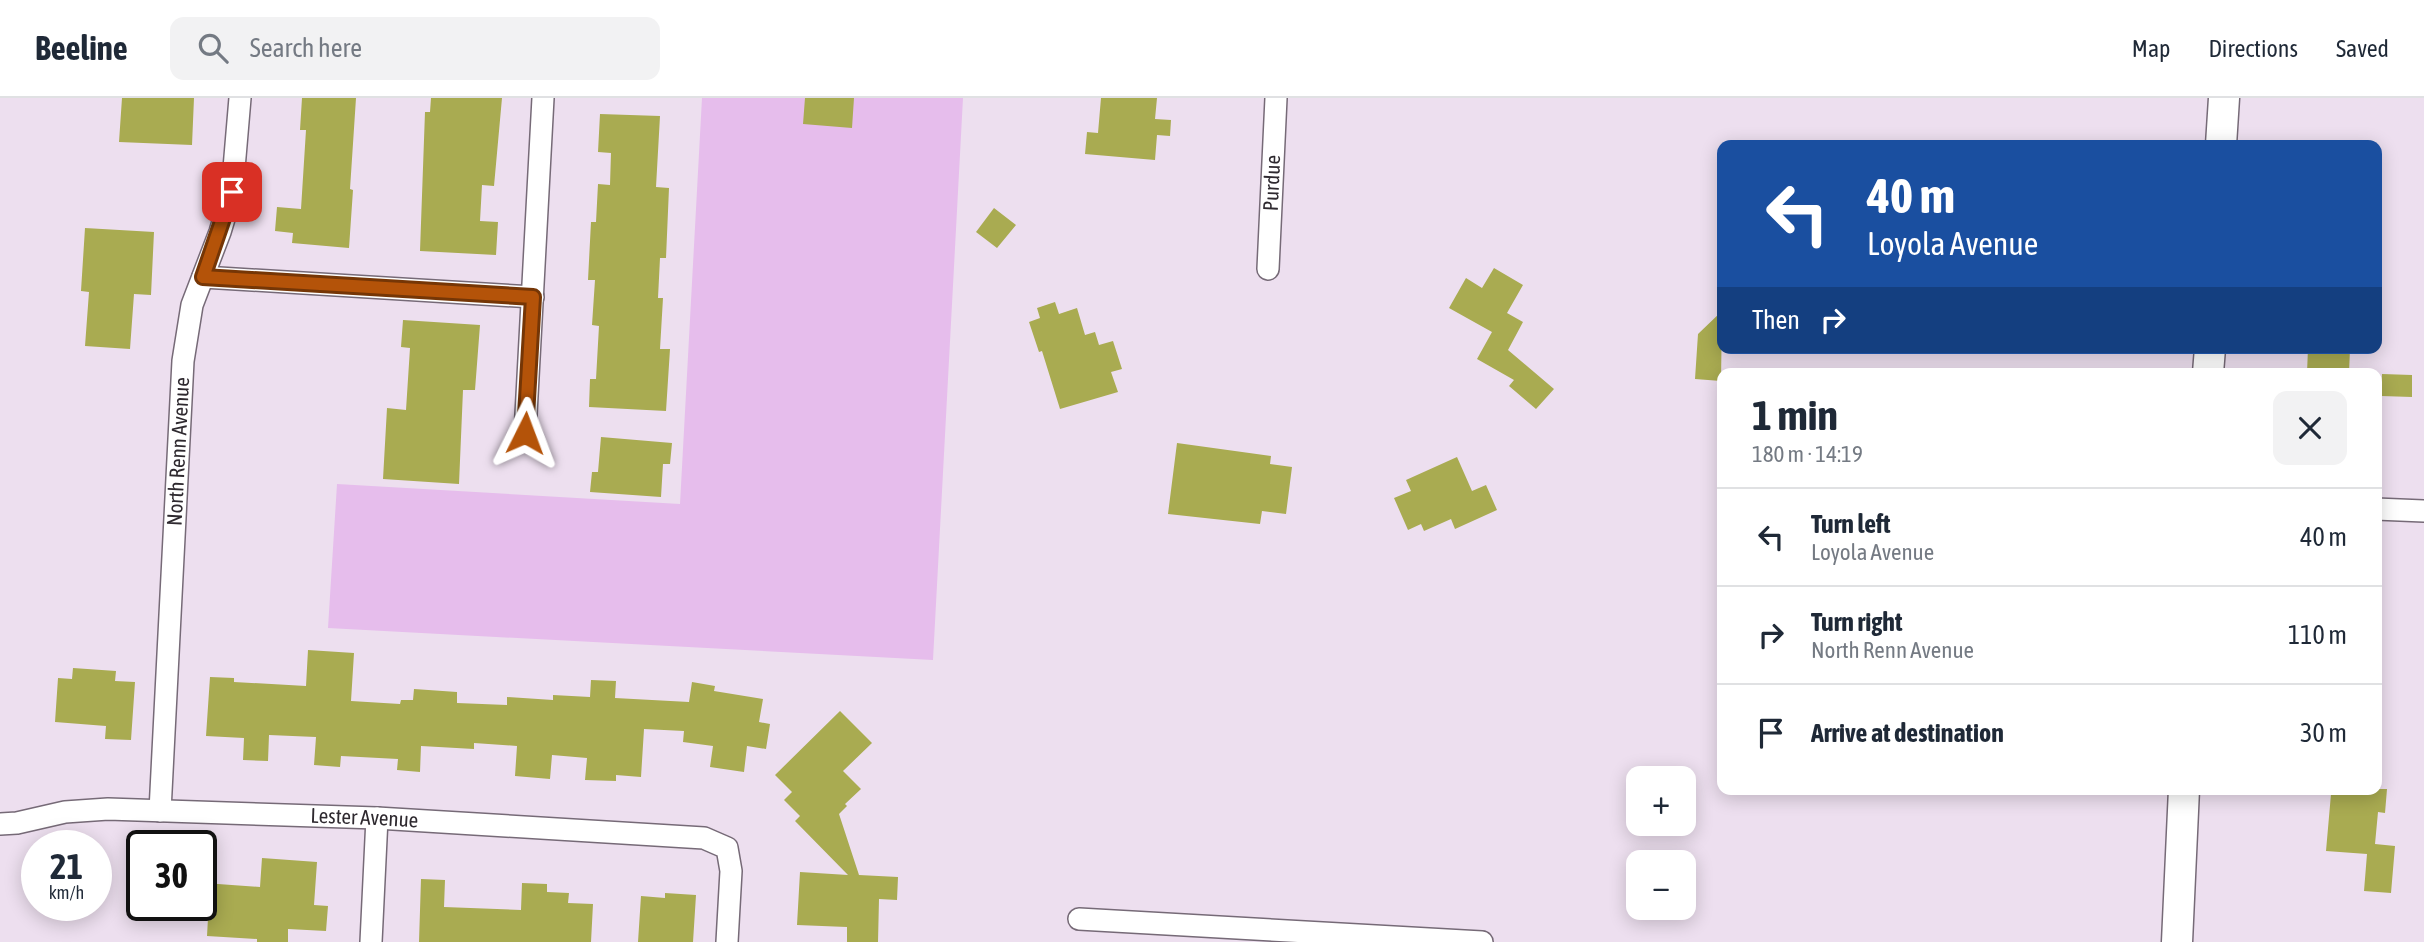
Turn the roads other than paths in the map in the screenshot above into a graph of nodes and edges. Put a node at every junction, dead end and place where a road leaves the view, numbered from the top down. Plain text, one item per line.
1 (240, 98) edge
2 (544, 98) edge
3 (1276, 98) edge
4 (2224, 98) edge
5 (2221, 140) edge
6 (1268, 269) dead end
7 (203, 277) junction
8 (533, 297) junction
9 (525, 433) dead end
10 (2382, 509) edge
11 (2424, 511) edge
12 (2184, 795) edge
13 (160, 811) junction
14 (377, 818) junction
15 (0, 824) edge
16 (1079, 919) dead end
17 (371, 942) edge
18 (727, 942) edge
19 (1482, 942) edge
20 (2177, 942) edge

1 - 7 street, North Renn Avenue
2 - 8 street
3 - 6 street, Purdue
4 - 5 main road
7 - 8 street
7 - 13 street, North Renn Avenue
8 - 9 street
10 - 11 street
12 - 20 main road
13 - 14 street, Lester Avenue
13 - 15 street, Lester Avenue
14 - 17 street
14 - 18 street, Lester Avenue
16 - 19 street

